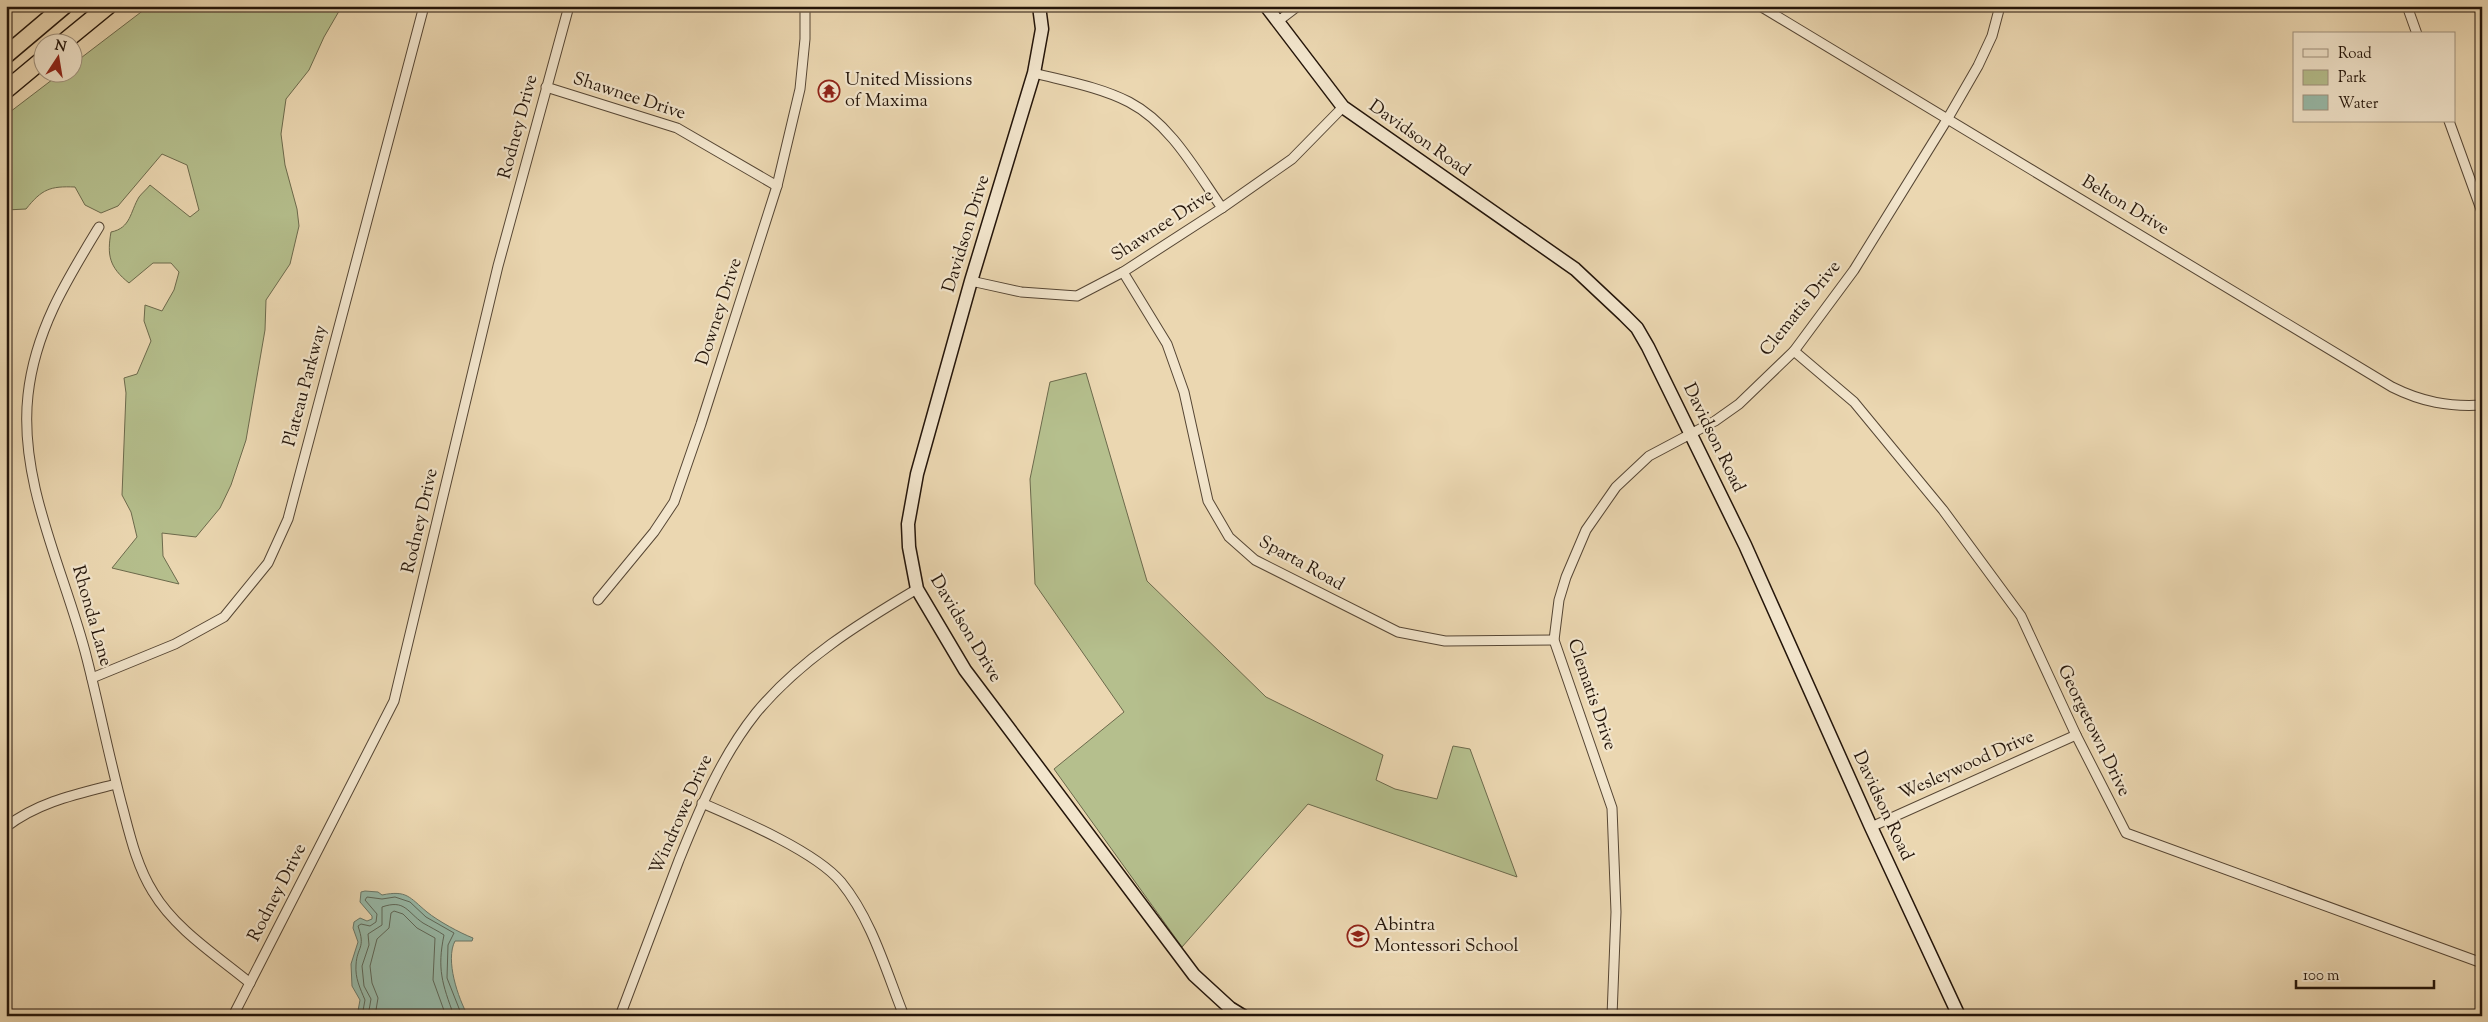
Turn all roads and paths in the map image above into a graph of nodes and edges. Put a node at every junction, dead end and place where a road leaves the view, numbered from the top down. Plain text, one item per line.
1 (64, 6) edge
2 (108, 6) edge
3 (424, 6) edge
4 (569, 6) edge
5 (805, 6) edge
6 (1039, 6) edge
7 (1266, 6) edge
8 (1298, 6) edge
9 (1760, 6) edge
10 (2000, 6) edge
11 (2406, 6) edge
12 (1277, 22) junction
13 (76, 32) edge
14 (2416, 32) edge
15 (6, 54) edge
16 (32, 68) edge
17 (1034, 73) junction
18 (546, 87) junction
19 (6, 90) edge
20 (1343, 107) junction
21 (1948, 118) junction
22 (2449, 122) edge
23 (777, 186) junction
24 (1222, 208) junction
25 (2482, 212) edge
26 (99, 227) dead end
27 (1123, 272) junction
28 (971, 281) junction
29 (1794, 351) junction
30 (2482, 405) edge
31 (1690, 434) junction
32 (917, 589) junction
33 (598, 600) dead end
34 (1554, 640) junction
35 (92, 678) junction
36 (2076, 735) junction
37 (116, 784) junction
38 (702, 803) junction
39 (6, 827) edge
40 (1871, 827) junction
41 (2482, 963) edge
42 (250, 983) junction
43 (233, 1016) edge
44 (620, 1016) edge
45 (904, 1016) edge
46 (1243, 1016) edge
47 (1612, 1016) edge
48 (1959, 1016) edge

1 - 15 highway
2 - 13 highway
3 - 35 street, Plateau Parkway
4 - 18 street, Rodney Drive
5 - 23 street, Downey Drive
6 - 17 street, Davidson Drive
7 - 12 street, Davidson Road
8 - 12 street
9 - 21 street, Belton Drive
10 - 21 street, Clematis Drive
11 - 14 street
12 - 20 street, Davidson Road
16 - 19 highway
17 - 24 street
17 - 28 street, Davidson Drive
18 - 23 street, Shawnee Drive
18 - 42 street, Rodney Drive
20 - 24 street, Shawnee Drive
20 - 31 street, Davidson Road
21 - 29 street, Clematis Drive
21 - 30 street, Belton Drive
22 - 25 street
23 - 33 street, Downey Drive
24 - 27 street, Shawnee Drive
26 - 35 street, Rhonda Lane
27 - 28 street, Shawnee Drive
27 - 34 street, Sparta Road
28 - 32 street, Davidson Drive
29 - 31 street, Clematis Drive
29 - 36 street, Georgetown Drive
31 - 34 street, Clematis Drive
31 - 40 street, Davidson Road
32 - 38 street, Windrowe Drive
32 - 46 street, Davidson Drive
34 - 47 street, Clematis Drive
35 - 37 street, Rhonda Lane
36 - 40 street, Wesleywood Drive
36 - 41 street, Georgetown Drive
37 - 39 street
37 - 42 street, Rhonda Lane
38 - 44 street, Windrowe Drive
38 - 45 street
40 - 48 street, Davidson Road
42 - 43 street, Rodney Drive

